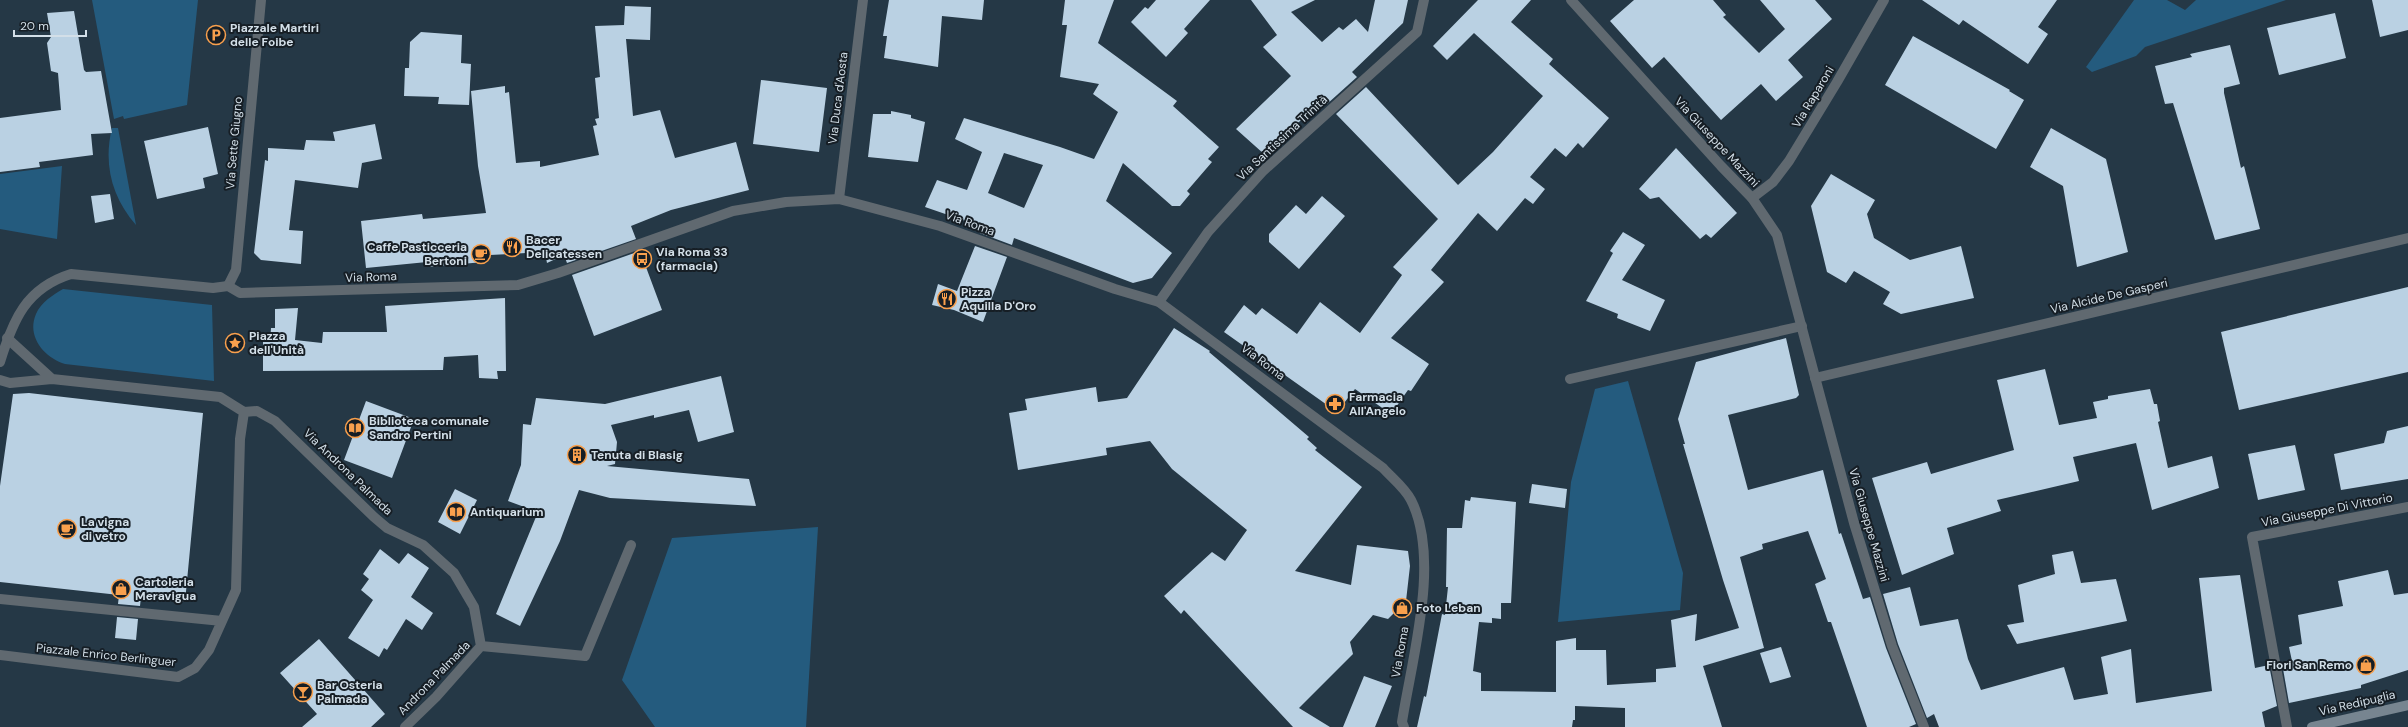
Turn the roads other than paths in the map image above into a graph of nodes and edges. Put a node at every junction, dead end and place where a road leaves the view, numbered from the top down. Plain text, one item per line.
1 (260, 0) edge
2 (863, 0) edge
3 (1424, 0) edge
4 (1571, 0) edge
5 (1884, 0) edge
6 (1752, 198) junction
7 (839, 200) junction
8 (2408, 238) edge
9 (228, 286) junction
10 (1159, 302) junction
11 (1802, 326) junction
12 (4, 335) edge
13 (0, 362) edge
14 (1815, 378) junction
15 (52, 379) junction
16 (1570, 379) dead end
17 (0, 380) edge
18 (244, 412) junction
19 (2408, 507) edge
20 (631, 545) dead end
21 (0, 599) edge
22 (222, 621) junction
23 (481, 646) junction
24 (0, 655) edge
25 (2408, 705) edge
26 (405, 727) edge
27 (1404, 727) edge
28 (1924, 727) edge
29 (2287, 727) edge
30 (2312, 727) edge

1 - 9 street, Via Sette Giugno
2 - 7 street, Via Duca d'Aosta
3 - 10 street, Via Santissima Trinità
4 - 6 street, Via Giuseppe Mazzini
5 - 6 street, Via Raparoni
6 - 11 street, Via Giuseppe Mazzini
7 - 9 street, Via Roma
7 - 10 street, Via Roma
8 - 14 street, Via Alcide De Gasperi
9 - 12 street
10 - 27 street, Via Roma
11 - 14 street, Via Giuseppe Mazzini
11 - 16 street
12 - 13 street
12 - 15 street
14 - 28 street, Via Giuseppe Mazzini
15 - 17 street
15 - 18 street
18 - 22 street
18 - 23 street, Via Androna Palmada
19 - 29 street, Via Giuseppe Di Vittorio
20 - 23 street
21 - 22 street
22 - 24 street, Piazzale Enrico Berlinguer
23 - 26 street, Androna Palmada
25 - 30 main road, Via Redipuglia

